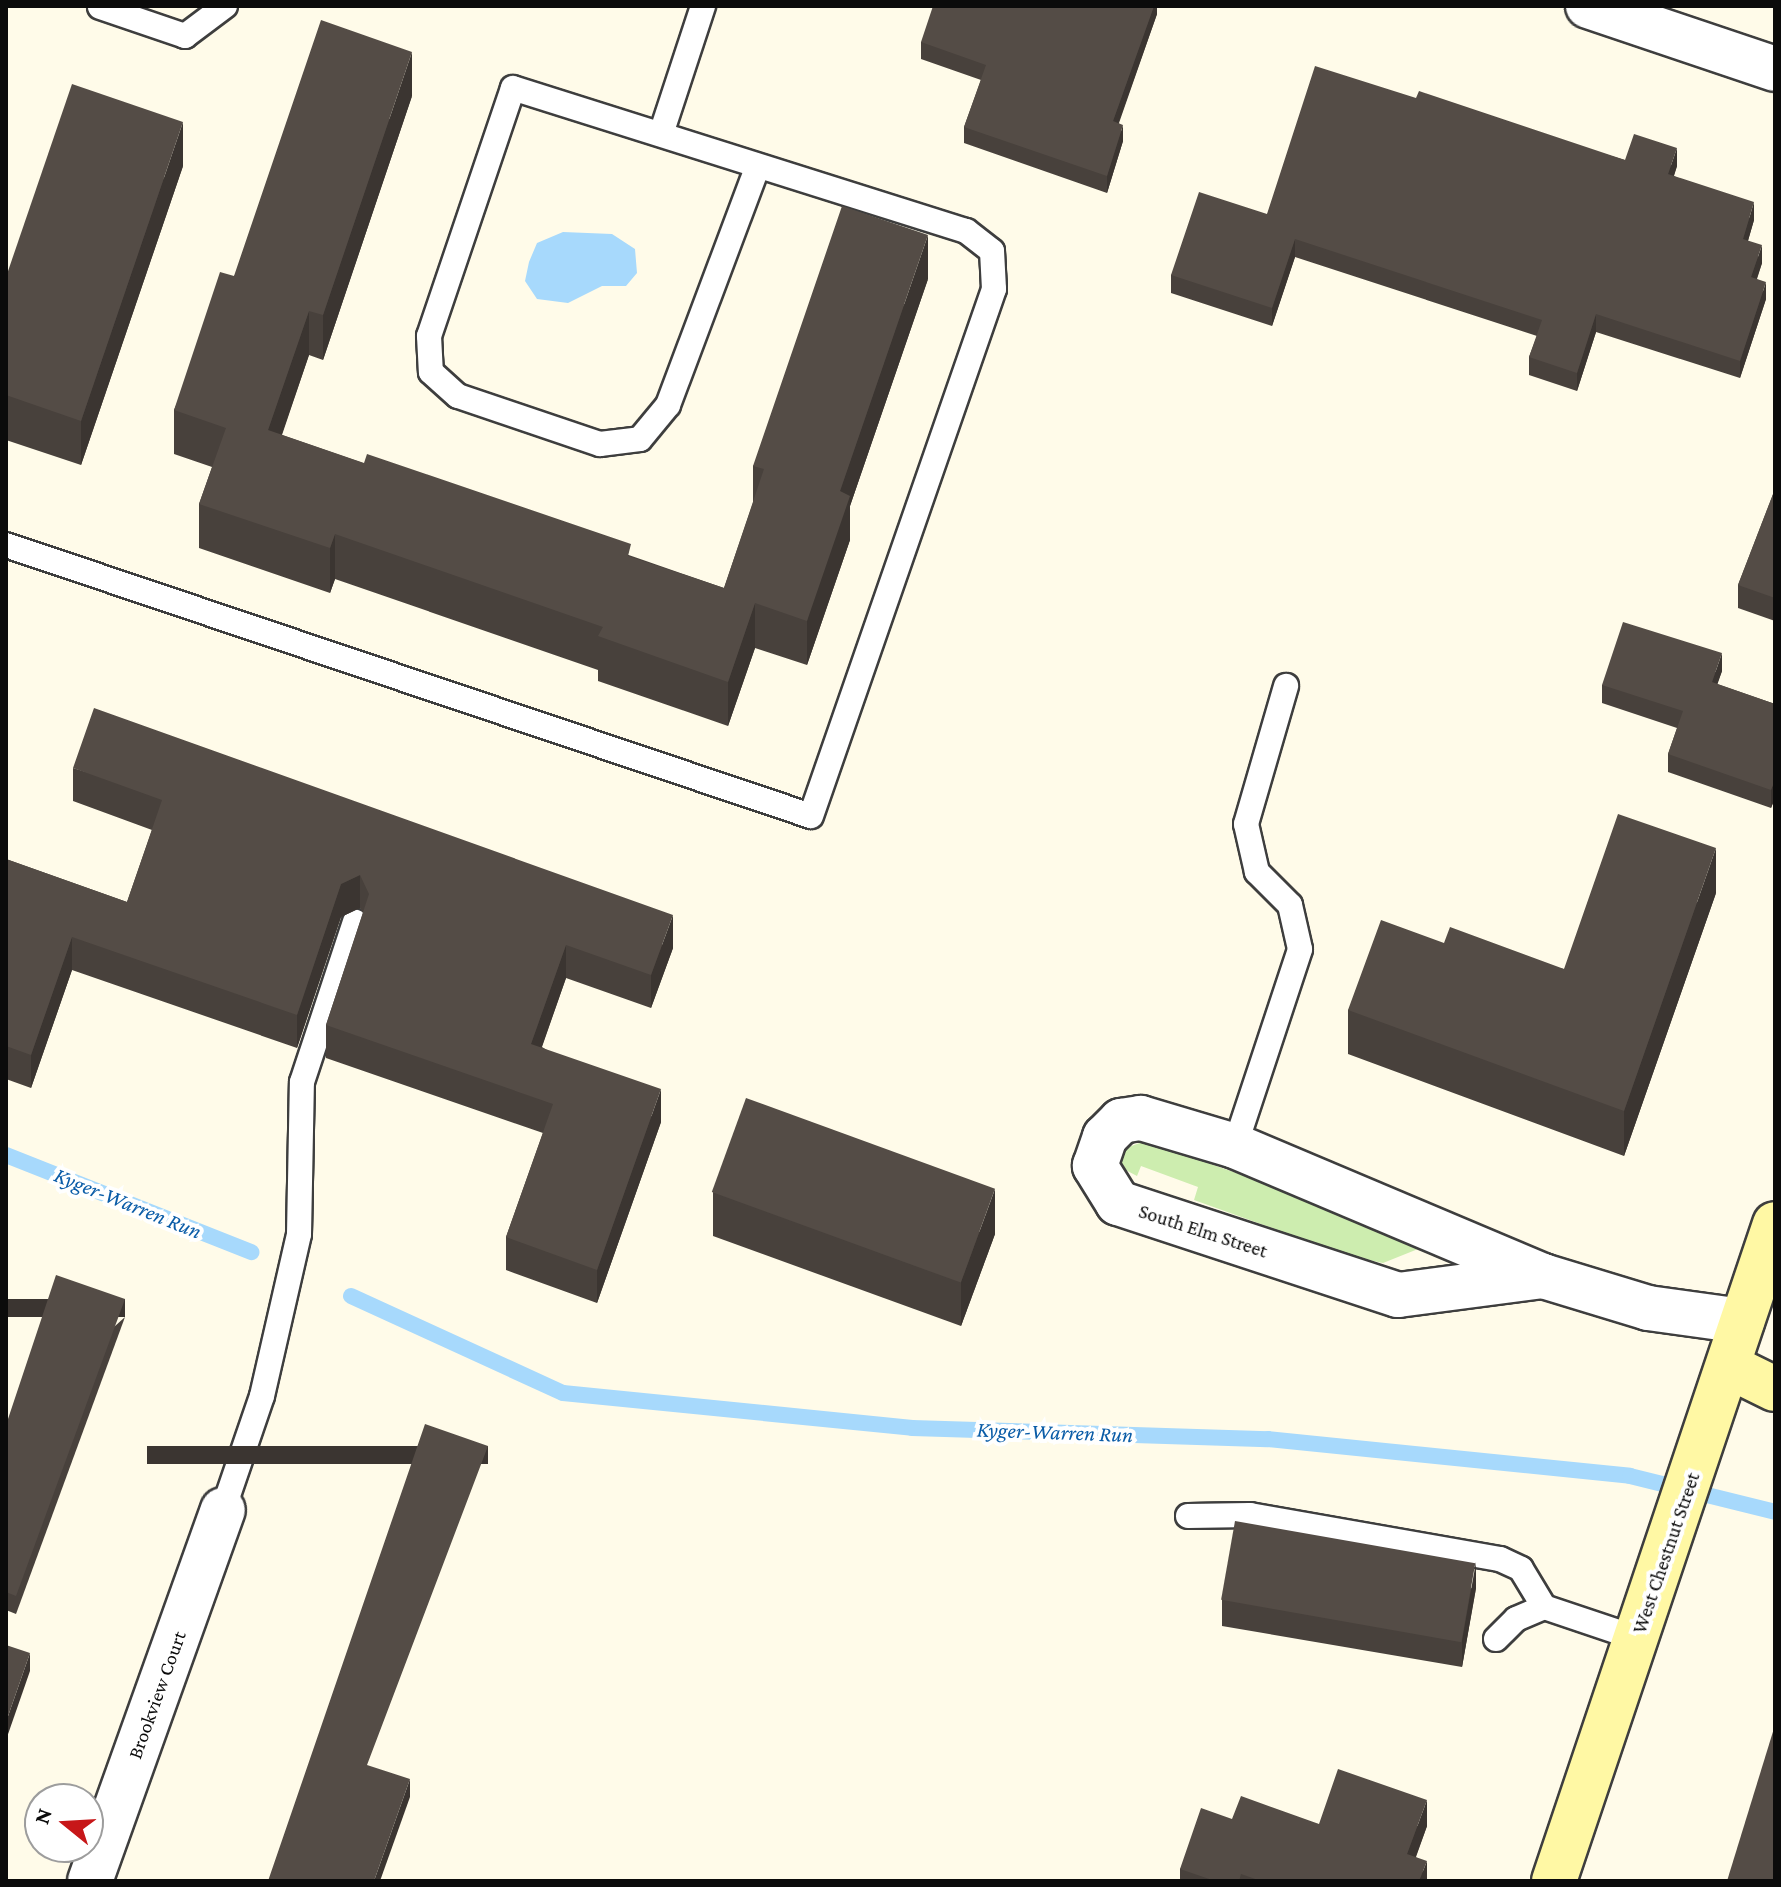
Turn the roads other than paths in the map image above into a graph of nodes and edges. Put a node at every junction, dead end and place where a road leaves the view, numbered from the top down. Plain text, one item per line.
1 (225, 6) edge
2 (703, 6) edge
3 (1588, 6) edge
4 (100, 7) edge
5 (1775, 69) edge
6 (661, 134) junction
7 (758, 166) junction
8 (6, 545) edge
9 (1286, 686) dead end
10 (355, 922) edge
11 (1235, 1146) junction
12 (1775, 1224) edge
13 (1543, 1276) junction
14 (1742, 1321) junction
15 (1728, 1366) junction
16 (1775, 1389) edge
17 (223, 1510) joint
18 (1188, 1516) dead end
19 (1544, 1607) junction
20 (1636, 1638) junction
21 (1496, 1639) dead end
22 (90, 1881) edge
23 (1554, 1881) edge

1 - 4 lane
2 - 6 lane
3 - 5 street
6 - 7 lane
6 - 7 lane
7 - 8 lane
9 - 11 lane
10 - 17 lane
11 - 13 street, South Elm Street
11 - 13 street, South Elm Street
12 - 14 main road, West Chestnut Street
13 - 14 street, South Elm Street
14 - 15 main road, West Chestnut Street
15 - 16 main road
15 - 20 main road, West Chestnut Street
17 - 22 street, Brookview Court
18 - 19 lane
19 - 20 lane
19 - 21 lane
20 - 23 main road, West Chestnut Street

